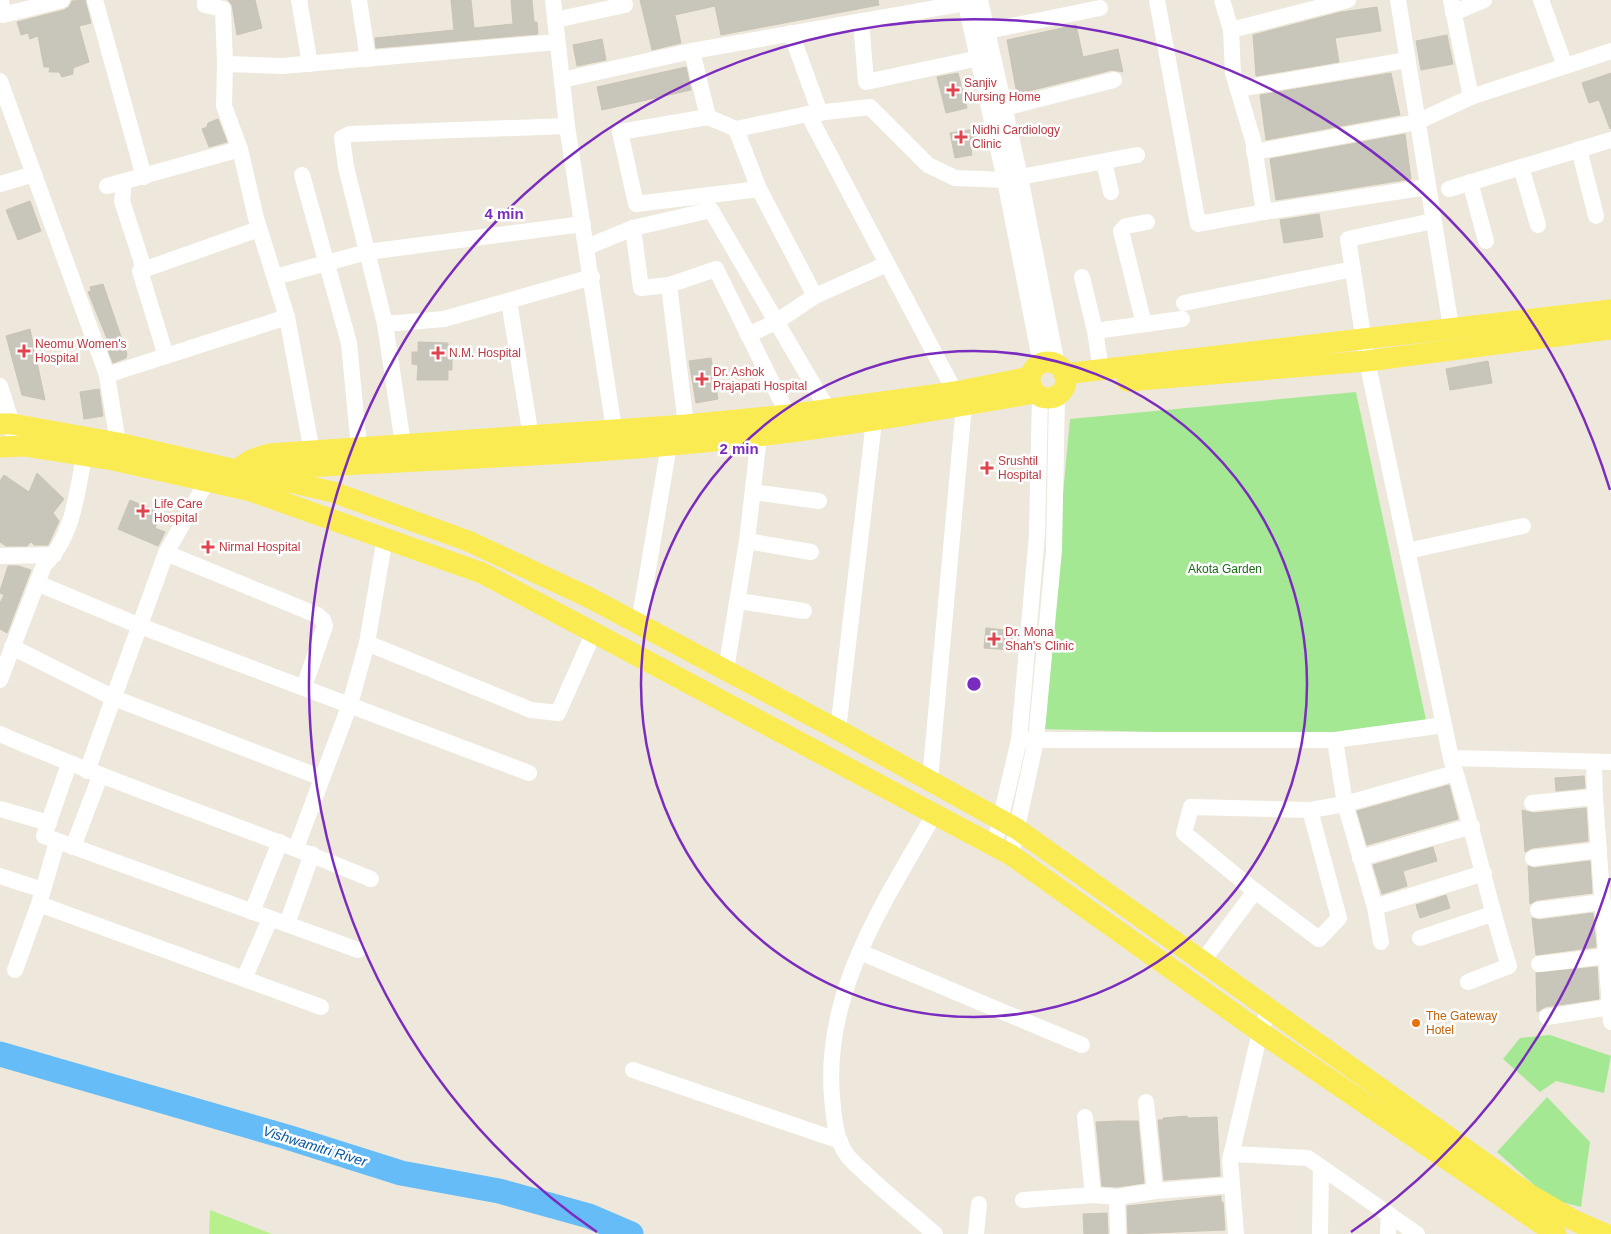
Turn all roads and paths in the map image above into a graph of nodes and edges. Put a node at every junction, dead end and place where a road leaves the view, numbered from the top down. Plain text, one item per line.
1 (1, 0) edge
2 (62, 0) edge
3 (95, 0) edge
4 (205, 0) edge
5 (299, 0) edge
6 (359, 0) edge
7 (553, 0) edge
8 (1157, 0) edge
9 (1222, 0) edge
10 (1348, 0) edge
11 (1398, 0) edge
12 (1484, 0) edge
13 (1540, 0) edge
14 (970, 1) edge
15 (625, 5) dead end
16 (1452, 6) edge
17 (1100, 8) dead end
18 (555, 20) junction
19 (861, 21) junction
20 (1231, 30) junction
21 (987, 31) junction
22 (791, 33) junction
23 (558, 42) junction
24 (692, 51) junction
25 (1611, 51) edge
26 (979, 58) junction
27 (368, 59) junction
28 (1407, 60) junction
29 (226, 64) junction
30 (310, 64) junction
31 (1566, 66) junction
32 (562, 80) junction
33 (1114, 80) dead end
34 (0, 81) edge
35 (1238, 89) junction
36 (1471, 97) junction
37 (1004, 108) junction
38 (814, 114) junction
39 (708, 117) junction
40 (1417, 122) junction
41 (567, 126) junction
42 (736, 129) junction
43 (1611, 140) edge
44 (240, 149) junction
45 (1579, 149) junction
46 (1254, 152) junction
47 (1137, 155) dead end
48 (1104, 162) junction
49 (1522, 166) junction
50 (34, 174) junction
51 (302, 175) dead end
52 (144, 177) junction
53 (1012, 179) junction
54 (124, 181) junction
55 (1470, 182) junction
56 (0, 184) edge
57 (107, 186) dead end
58 (1428, 187) junction
59 (759, 189) junction
60 (1449, 189) dead end
61 (1111, 192) dead end
62 (1264, 212) junction
63 (1596, 216) dead end
64 (1433, 221) junction
65 (1146, 222) dead end
66 (583, 224) junction
67 (1538, 225) dead end
68 (633, 228) junction
69 (259, 229) junction
70 (1486, 241) dead end
71 (587, 247) junction
72 (367, 252) junction
73 (326, 263) junction
74 (887, 264) junction
75 (1353, 269) junction
76 (144, 270) junction
77 (274, 277) junction
78 (592, 277) junction
79 (1082, 278) dead end
80 (669, 285) junction
81 (815, 296) junction
82 (509, 301) junction
83 (1611, 310) edge
84 (287, 317) junction
85 (776, 322) junction
86 (386, 324) junction
87 (1144, 324) junction
88 (1451, 327) junction
89 (1611, 330) edge
90 (1095, 331) junction
91 (748, 335) junction
92 (1364, 339) junction
93 (166, 356) junction
94 (1367, 361) junction
95 (1101, 370) junction
96 (106, 375) junction
97 (1049, 381) junction
98 (0, 386) edge
99 (959, 398) junction
100 (828, 410) junction
101 (788, 416) junction
102 (874, 421) junction
103 (6, 424) edge
104 (686, 425) junction
105 (614, 429) junction
106 (758, 436) junction
107 (532, 437) junction
108 (118, 443) junction
109 (403, 444) junction
110 (669, 445) junction
111 (7, 446) edge
112 (86, 446) junction
113 (358, 448) junction
114 (312, 452) junction
115 (233, 478) junction
116 (207, 481) junction
117 (256, 483) junction
118 (753, 492) junction
119 (819, 501) dead end
120 (1523, 526) dead end
121 (385, 537) junction
122 (747, 541) junction
123 (1407, 551) junction
124 (811, 552) dead end
125 (166, 553) junction
126 (54, 555) junction
127 (0, 556) edge
128 (37, 583) junction
129 (1033, 584) junction
130 (1051, 586) junction
131 (738, 601) junction
132 (804, 611) dead end
133 (639, 623) junction
134 (140, 626) junction
135 (594, 632) junction
136 (367, 643) junction
137 (12, 648) junction
138 (726, 670) junction
139 (2, 672) edge
140 (304, 687) junction
141 (114, 698) junction
142 (350, 704) junction
143 (1444, 725) junction
144 (838, 730) junction
145 (0, 734) edge
146 (1019, 740) junction
147 (1036, 740) junction
148 (1335, 740) junction
149 (1594, 762) junction
150 (1611, 762) edge
151 (69, 764) junction
152 (1453, 766) junction
153 (529, 773) dead end
154 (94, 774) junction
155 (322, 778) junction
156 (930, 780) junction
157 (1595, 797) junction
158 (1532, 803) dead end
159 (1345, 804) junction
160 (0, 809) edge
161 (1310, 810) junction
162 (935, 813) junction
163 (48, 823) junction
164 (1009, 824) junction
165 (1472, 826) junction
166 (57, 842) junction
167 (280, 842) junction
168 (74, 847) junction
169 (296, 848) junction
170 (1599, 850) junction
171 (1003, 851) junction
172 (312, 854) junction
173 (1360, 858) junction
174 (1533, 858) dead end
175 (1484, 873) junction
176 (0, 876) edge
177 (372, 879) dead end
178 (1255, 891) junction
179 (41, 897) junction
180 (1375, 907) junction
181 (1606, 909) edge
182 (1538, 910) dead end
183 (252, 912) junction
184 (1492, 914) junction
185 (270, 919) junction
186 (286, 924) junction
187 (1420, 938) dead end
188 (1381, 942) dead end
189 (358, 950) dead end
190 (860, 952) junction
191 (1607, 956) junction
192 (1202, 962) junction
193 (1539, 964) dead end
194 (15, 970) dead end
195 (244, 979) junction
196 (1468, 982) dead end
197 (321, 1007) dead end
198 (1269, 1010) junction
199 (1611, 1015) edge
200 (1547, 1017) dead end
201 (1260, 1032) junction
202 (1082, 1045) dead end
203 (634, 1070) dead end
204 (1146, 1102) dead end
205 (1085, 1117) dead end
206 (840, 1141) junction
207 (1232, 1154) junction
208 (1321, 1167) junction
209 (1232, 1185) junction
210 (1155, 1191) junction
211 (1093, 1195) junction
212 (1117, 1197) junction
213 (1023, 1200) dead end
214 (979, 1204) dead end
215 (1388, 1214) junction
216 (935, 1234) edge
217 (976, 1234) edge
218 (1118, 1234) edge
219 (1236, 1234) edge
220 (1320, 1234) edge
221 (1388, 1234) edge
222 (1417, 1234) edge
223 (1556, 1234) edge
224 (1605, 1234) edge

1 - 2 street
3 - 52 street
4 - 29 street
5 - 30 street
6 - 27 street
7 - 18 street
8 - 62 street
9 - 20 street
10 - 20 street
11 - 28 street
12 - 16 street
13 - 31 street
14 - 19 street
14 - 21 street
14 - 26 street
15 - 18 street
16 - 36 street
17 - 21 street
18 - 23 street
19 - 22 street
19 - 26 street
20 - 35 street
21 - 37 street
22 - 24 street
22 - 38 street
23 - 27 street
23 - 32 street
24 - 32 street
24 - 39 street
25 - 31 street
26 - 53 street
27 - 30 street
28 - 35 street
28 - 40 street
29 - 30 street
29 - 44 street
31 - 36 street
32 - 41 street
33 - 37 street
34 - 50 street
35 - 46 street
36 - 40 street
37 - 53 street
38 - 42 street
38 - 53 street
38 - 74 street
39 - 42 street
39 - 59 street
40 - 46 street
40 - 58 street
41 - 66 street
41 - 72 street
42 - 59 street
43 - 45 street
44 - 52 street
44 - 69 street
45 - 49 street
45 - 63 street
46 - 62 street
47 - 48 street
48 - 53 street
48 - 61 street
49 - 55 street
49 - 67 street
50 - 56 street
50 - 96 street
51 - 73 street
52 - 54 street
53 - 97 street
54 - 57 street
54 - 76 street
55 - 60 street
55 - 70 street
58 - 62 street
58 - 64 street
59 - 81 street
64 - 75 street
64 - 88 street
65 - 87 street
66 - 71 street
66 - 72 street
68 - 71 street
68 - 80 street
68 - 85 street
69 - 76 street
69 - 77 street
71 - 78 street
72 - 73 street
72 - 86 street
73 - 77 street
73 - 113 street
74 - 81 street
74 - 99 street
75 - 87 street
75 - 92 street
76 - 93 street
77 - 84 street
78 - 82 street
78 - 105 street
79 - 90 street
80 - 91 street
80 - 104 street
81 - 85 street
82 - 86 street
82 - 107 street
83 - 88 main road
84 - 93 street
84 - 114 street
85 - 91 street
85 - 100 street
86 - 109 street
87 - 90 street
88 - 92 main road
89 - 94 main road
90 - 95 street
91 - 101 street
92 - 94 street
92 - 95 main road
93 - 96 street
94 - 97 main road
94 - 123 street
95 - 97 main road
96 - 108 street
97 - 99 main road
97 - 129 street
97 - 130 street
98 - 103 street
99 - 100 main road
99 - 102 main road
99 - 156 street
100 - 101 main road
101 - 104 main road
102 - 106 main road
102 - 144 street
103 - 111 street
103 - 112 main road
104 - 105 main road
105 - 107 main road
106 - 110 main road
106 - 118 street
107 - 109 main road
108 - 112 main road
108 - 115 main road
109 - 113 main road
110 - 117 main road
110 - 133 street
111 - 112 main road
112 - 116 main road
112 - 126 street
113 - 114 main road
114 - 115 main road
115 - 116 main road
115 - 117 main road
116 - 125 street
117 - 121 main road
117 - 133 main road
118 - 119 street
118 - 122 street
120 - 123 street
121 - 135 main road
121 - 136 street
122 - 124 street
122 - 131 street
123 - 143 street
125 - 134 street
125 - 140 street
126 - 127 street
126 - 128 street
128 - 134 street
128 - 137 street
129 - 130 street
129 - 146 street
130 - 147 street
131 - 132 street
131 - 138 street
133 - 138 main road
134 - 140 street
134 - 141 street
135 - 136 street
135 - 162 main road
136 - 142 street
137 - 139 street
137 - 141 street
138 - 144 main road
140 - 142 street
141 - 154 street
141 - 155 street
142 - 153 street
142 - 155 street
143 - 148 street
143 - 152 street
144 - 156 main road
145 - 151 street
146 - 147 street
146 - 164 street
147 - 148 street
147 - 164 street
148 - 159 street
149 - 150 street
149 - 152 street
149 - 157 street
151 - 154 street
151 - 163 street
152 - 159 street
152 - 165 street
154 - 167 street
154 - 168 street
155 - 169 street
156 - 164 main road
157 - 158 street
157 - 170 street
159 - 161 street
159 - 173 street
160 - 163 street
161 - 178 street
161 - 178 street
162 - 171 main road
162 - 190 street
163 - 166 street
164 - 171 street
164 - 192 main road
165 - 173 street
165 - 175 street
166 - 168 street
166 - 179 street
167 - 169 street
167 - 183 street
168 - 183 street
169 - 172 street
170 - 174 street
170 - 181 street
171 - 201 main road
172 - 177 street
172 - 186 street
173 - 180 street
175 - 180 street
175 - 184 street
176 - 179 street
178 - 192 street
179 - 194 street
179 - 195 street
180 - 188 street
181 - 182 street
181 - 191 street
183 - 185 street
184 - 187 street
184 - 196 street
185 - 186 street
185 - 195 street
186 - 189 street
190 - 202 street
190 - 206 street
191 - 193 street
191 - 199 street
192 - 198 main road
195 - 197 street
198 - 201 street
198 - 224 main road
199 - 200 street
201 - 207 street
201 - 223 main road
203 - 206 street
204 - 210 street
205 - 211 street
206 - 216 street
207 - 208 street
207 - 209 street
208 - 215 street
208 - 220 street
209 - 210 street
209 - 219 street
210 - 212 street
211 - 212 street
211 - 213 street
212 - 218 street
214 - 217 street
215 - 221 street
215 - 222 street

